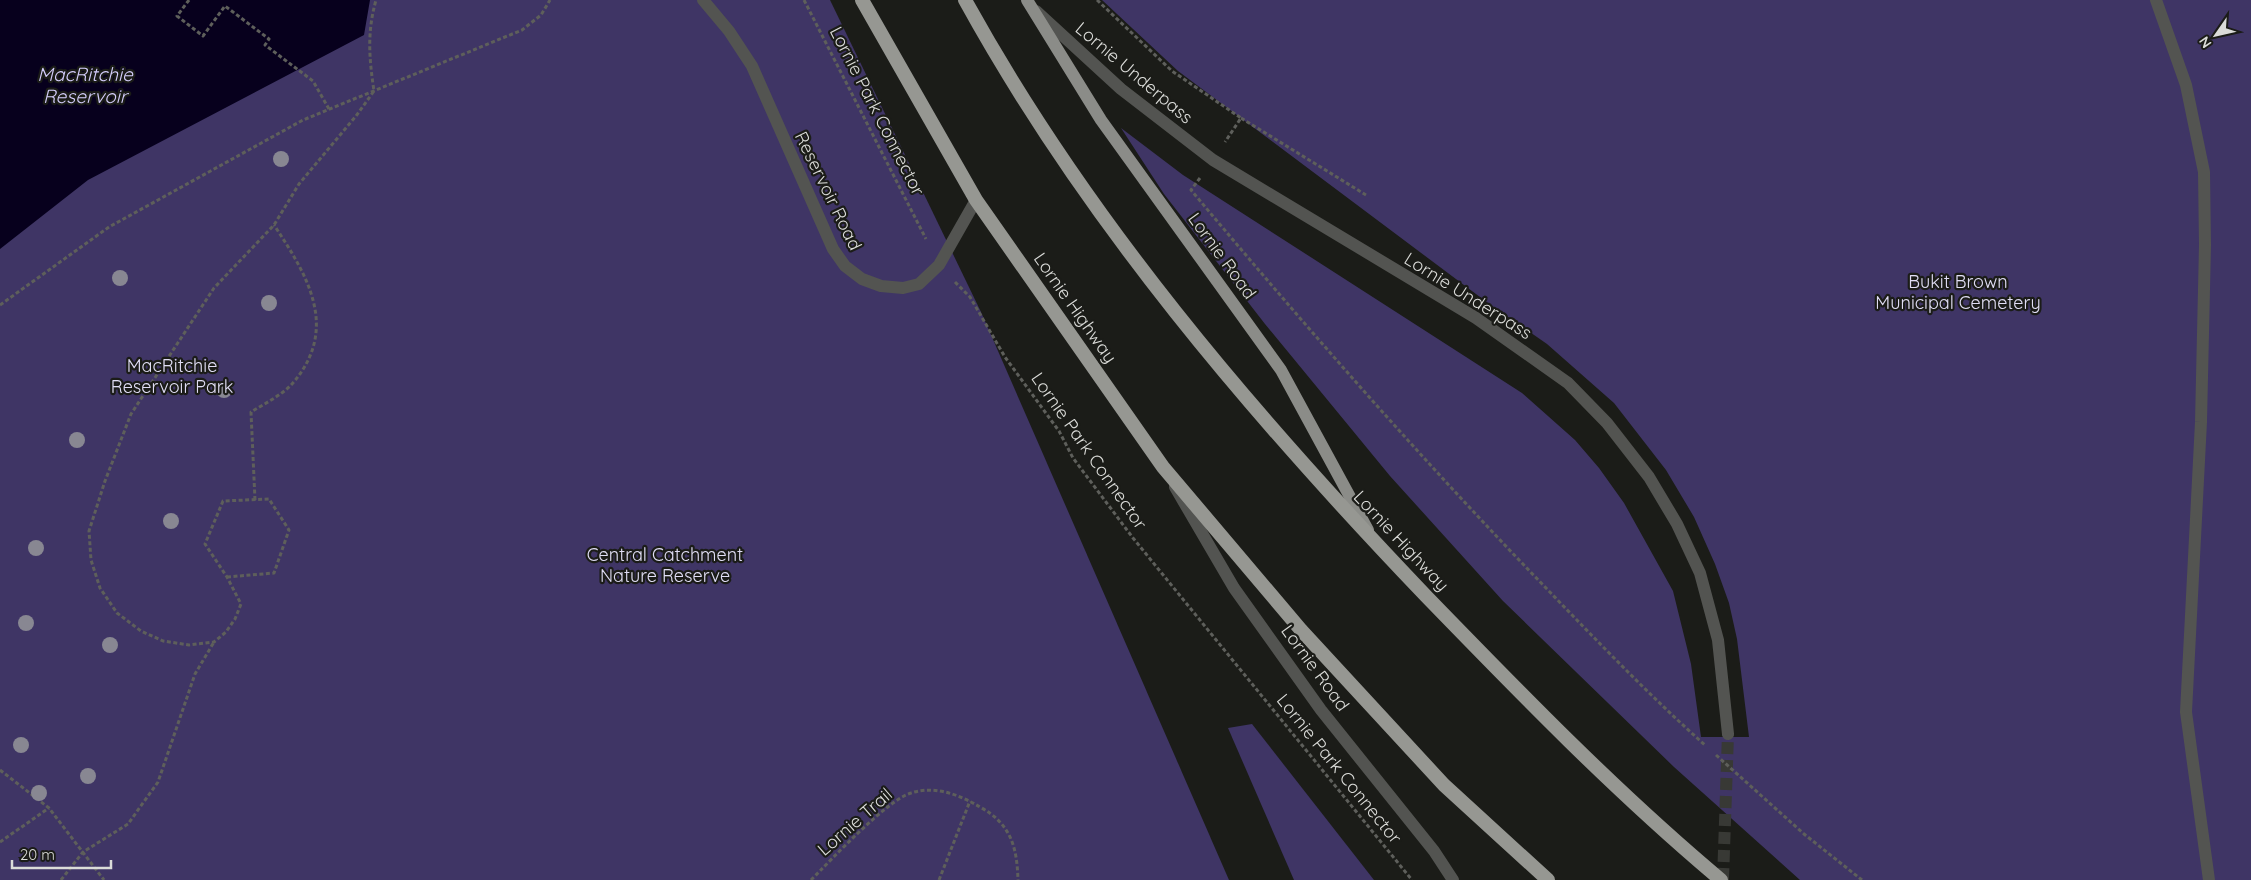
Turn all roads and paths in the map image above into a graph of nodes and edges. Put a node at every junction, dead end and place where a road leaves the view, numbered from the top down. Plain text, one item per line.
1 (189, 0) edge
2 (376, 0) edge
3 (550, 0) edge
4 (703, 0) edge
5 (804, 0) edge
6 (862, 0) edge
7 (965, 0) edge
8 (1097, 0) edge
9 (2156, 0) edge
10 (1029, 3) edge
11 (374, 91) junction
12 (329, 109) junction
13 (1241, 118) junction
14 (1213, 160) junction
15 (1366, 195) dead end
16 (976, 200) junction
17 (274, 225) junction
18 (940, 265) junction
19 (0, 305) edge
20 (1163, 467) junction
21 (254, 500) junction
22 (1374, 541) junction
23 (227, 577) junction
24 (214, 642) junction
25 (1728, 734) tunnel mouth
26 (0, 770) edge
27 (970, 801) junction
28 (49, 808) junction
29 (0, 842) edge
30 (83, 852) junction
31 (61, 880) edge
32 (104, 880) edge
33 (811, 880) edge
34 (938, 880) edge
35 (1018, 880) edge
36 (1412, 880) edge
37 (1454, 880) edge
38 (1548, 880) edge
39 (1721, 880) edge
40 (1862, 880) edge
41 (2209, 880) edge

1 - 12 path
2 - 11 path
3 - 11 path
4 - 18 street, Reservoir Road
5 - 18 path, Lornie Park Connector
6 - 16 highway
7 - 22 highway, Lornie Highway
8 - 13 path
9 - 41 street
10 - 14 street, Lornie Underpass
10 - 22 main road, Lornie Road
11 - 12 path
11 - 17 path
12 - 19 path
13 - 14 path
13 - 15 path
14 - 25 street, Lornie Underpass
14 - 40 path
16 - 18 street, Reservoir Road
16 - 20 highway, Lornie Highway
17 - 21 path
17 - 24 path
18 - 36 path, Lornie Park Connector
20 - 37 street, Lornie Road
20 - 38 highway, Lornie Highway
21 - 23 path
21 - 23 path
22 - 39 highway, Lornie Highway
23 - 24 path
24 - 30 path
26 - 28 path
27 - 33 path, Lornie Trail
27 - 34 path
27 - 35 path, Lornie Trail
28 - 29 path
28 - 30 path
30 - 31 path
30 - 32 path

